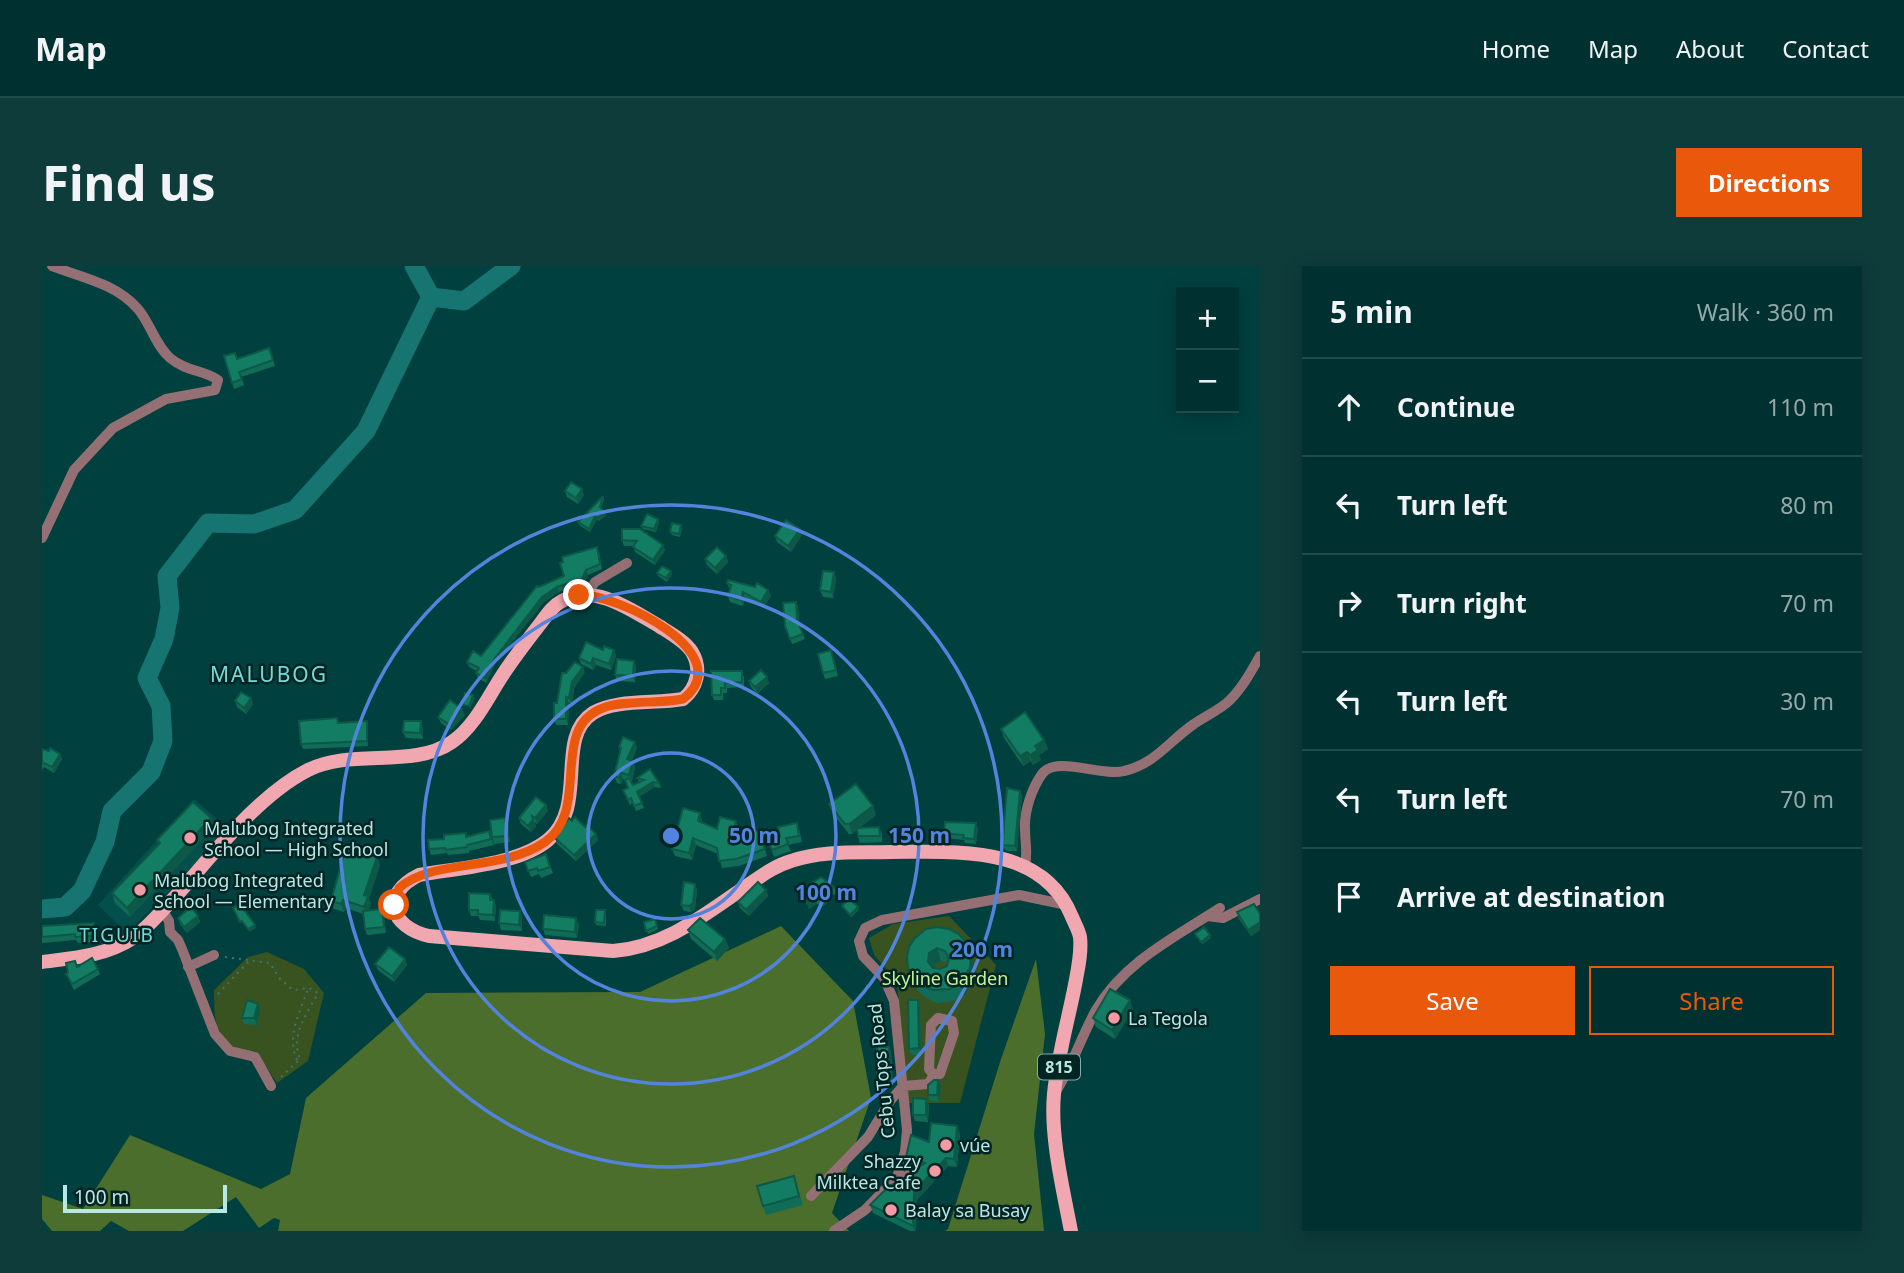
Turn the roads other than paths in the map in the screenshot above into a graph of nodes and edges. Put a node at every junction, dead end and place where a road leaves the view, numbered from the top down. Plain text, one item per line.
1 (52, 266) edge
2 (42, 538) edge
3 (627, 564) dead end
4 (586, 595) junction
5 (1260, 656) edge
6 (1026, 866) junction
7 (1260, 899) edge
8 (1067, 905) junction
9 (1220, 908) dead end
10 (162, 911) junction
11 (1207, 916) junction
12 (214, 955) road end
13 (42, 962) edge
14 (188, 967) junction
15 (934, 1075) junction
16 (271, 1086) road end
17 (903, 1086) junction
18 (1054, 1095) junction
19 (811, 1196) dead end
20 (834, 1231) edge
21 (1071, 1231) edge

1 - 2 street
3 - 4 street
4 - 6 main road, 815
4 - 10 main road
5 - 6 street
6 - 8 main road, 815
7 - 11 street
8 - 17 street, Cebu Tops Road
8 - 18 main road, 815
9 - 11 street
10 - 13 main road
10 - 14 street
11 - 18 street
12 - 14 street
14 - 16 street
15 - 15 street
15 - 17 street
17 - 19 street
17 - 20 street, Cebu Tops Road
18 - 21 main road, 815

